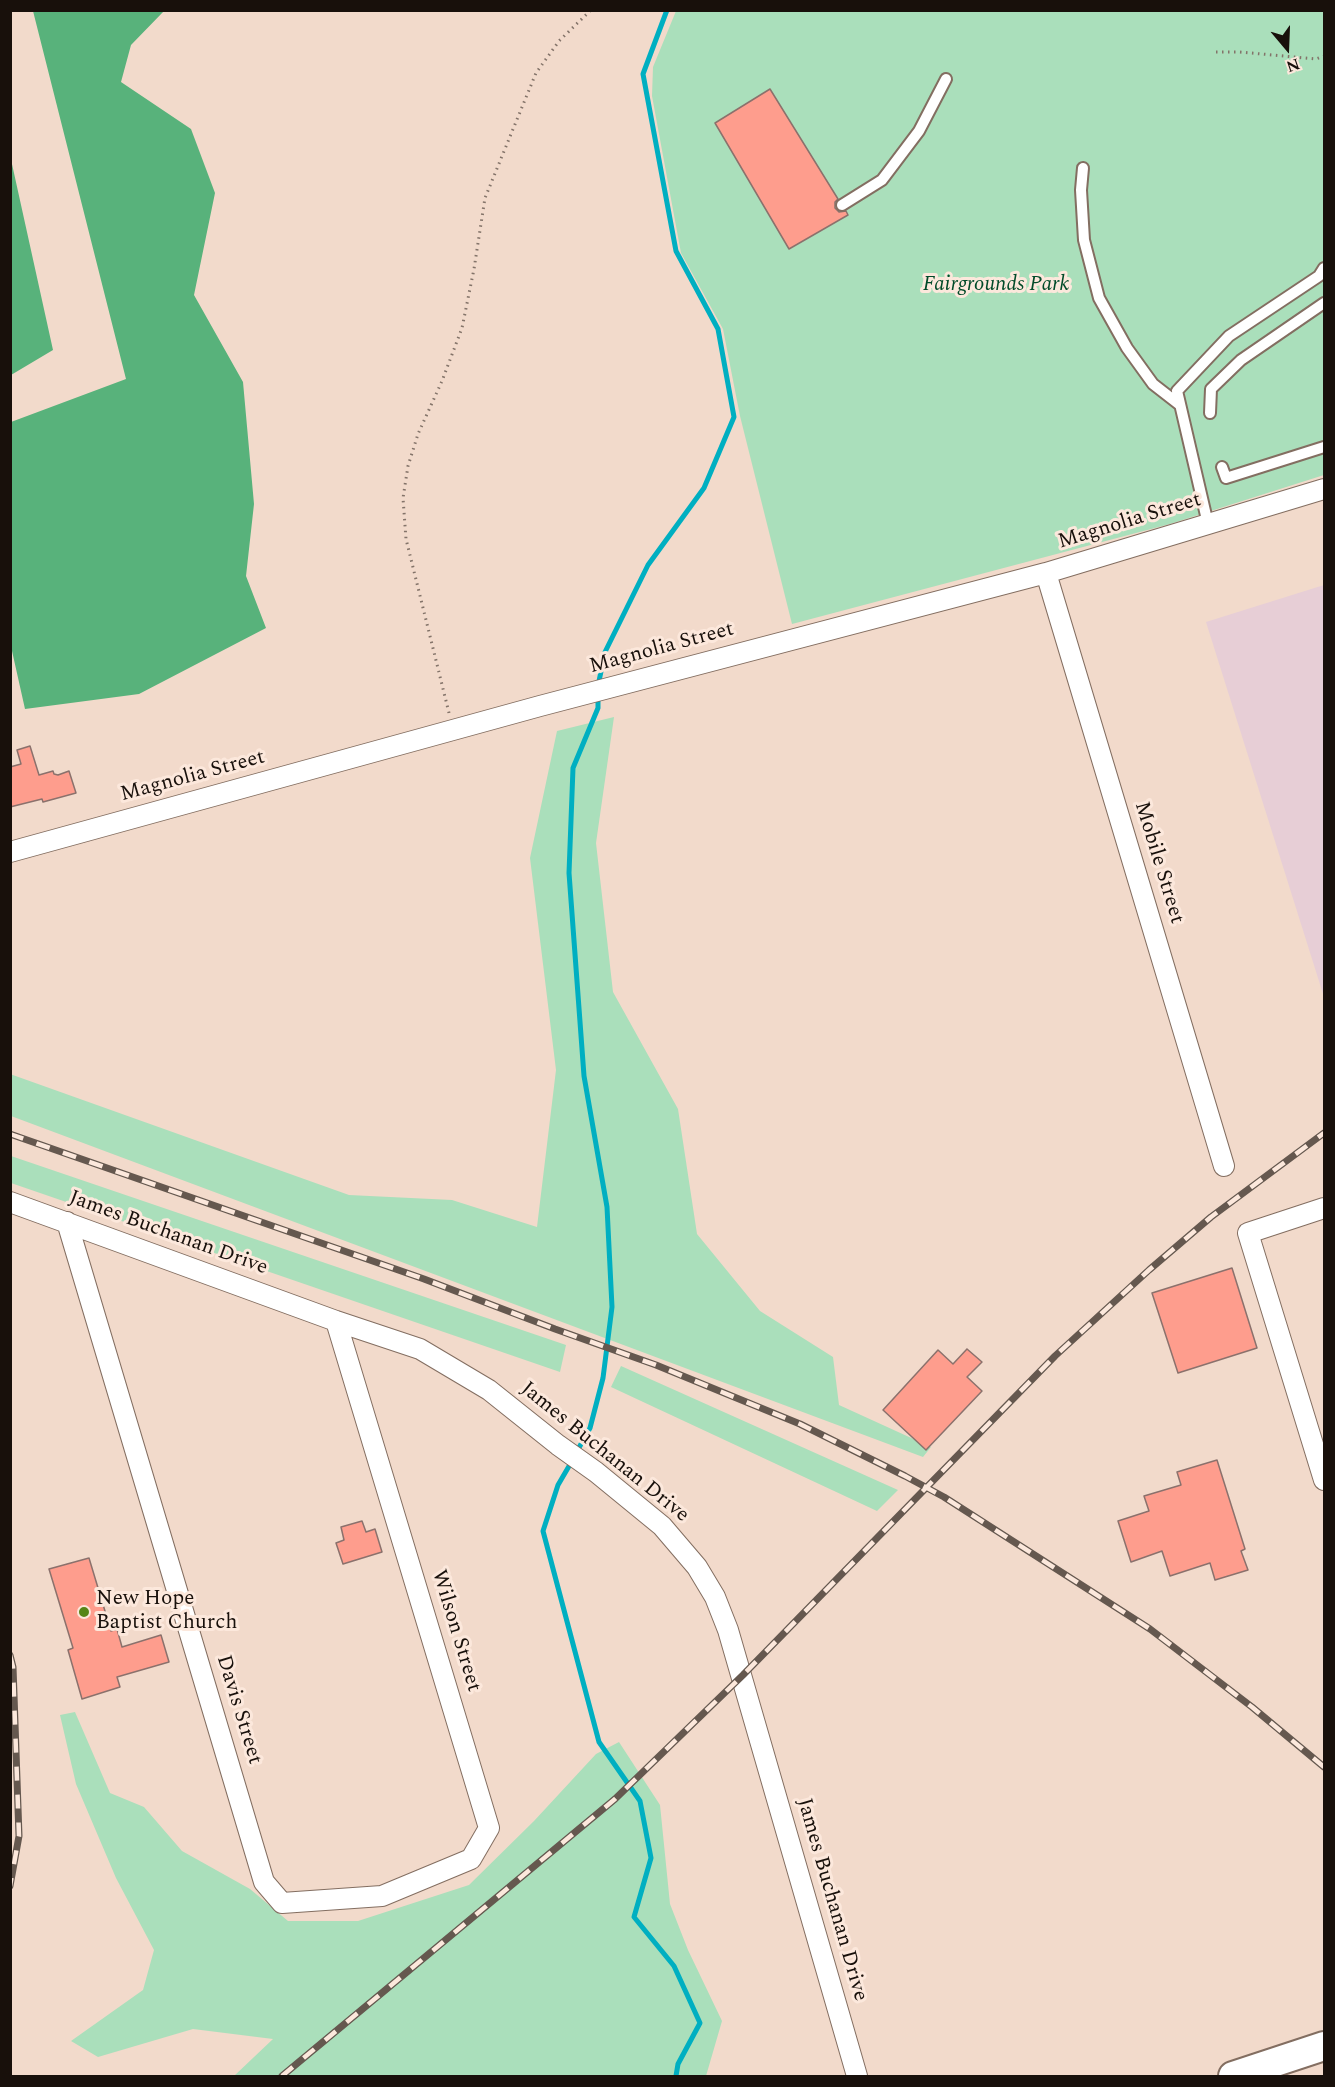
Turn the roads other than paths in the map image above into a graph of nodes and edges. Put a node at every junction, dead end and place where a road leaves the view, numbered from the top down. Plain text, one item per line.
1 (946, 79) dead end
2 (1083, 168) dead end
3 (842, 205) dead end
4 (1324, 271) edge
5 (1324, 303) edge
6 (1180, 405) junction
7 (1210, 413) dead end
8 (1324, 447) edge
9 (1222, 467) dead end
10 (1324, 489) edge
11 (1208, 524) junction
12 (1046, 573) junction
13 (10, 852) edge
14 (1224, 1166) dead end
15 (10, 1202) edge
16 (1324, 1208) edge
17 (67, 1222) junction
18 (336, 1321) junction
19 (1324, 1480) edge
20 (382, 1896) joint
21 (1324, 2046) edge
22 (858, 2076) edge
23 (1233, 2076) edge

1 - 3 lane
2 - 6 lane
4 - 6 lane
5 - 7 lane
6 - 11 lane
8 - 9 lane
10 - 11 street, Magnolia Street
11 - 12 street, Magnolia Street
12 - 13 street, Magnolia Street
12 - 14 street, Mobile Street
15 - 17 street, James Buchanan Drive
16 - 19 street
17 - 18 street, James Buchanan Drive
17 - 20 street, Davis Street
18 - 20 street, Wilson Street
18 - 22 street, James Buchanan Drive
21 - 23 street

